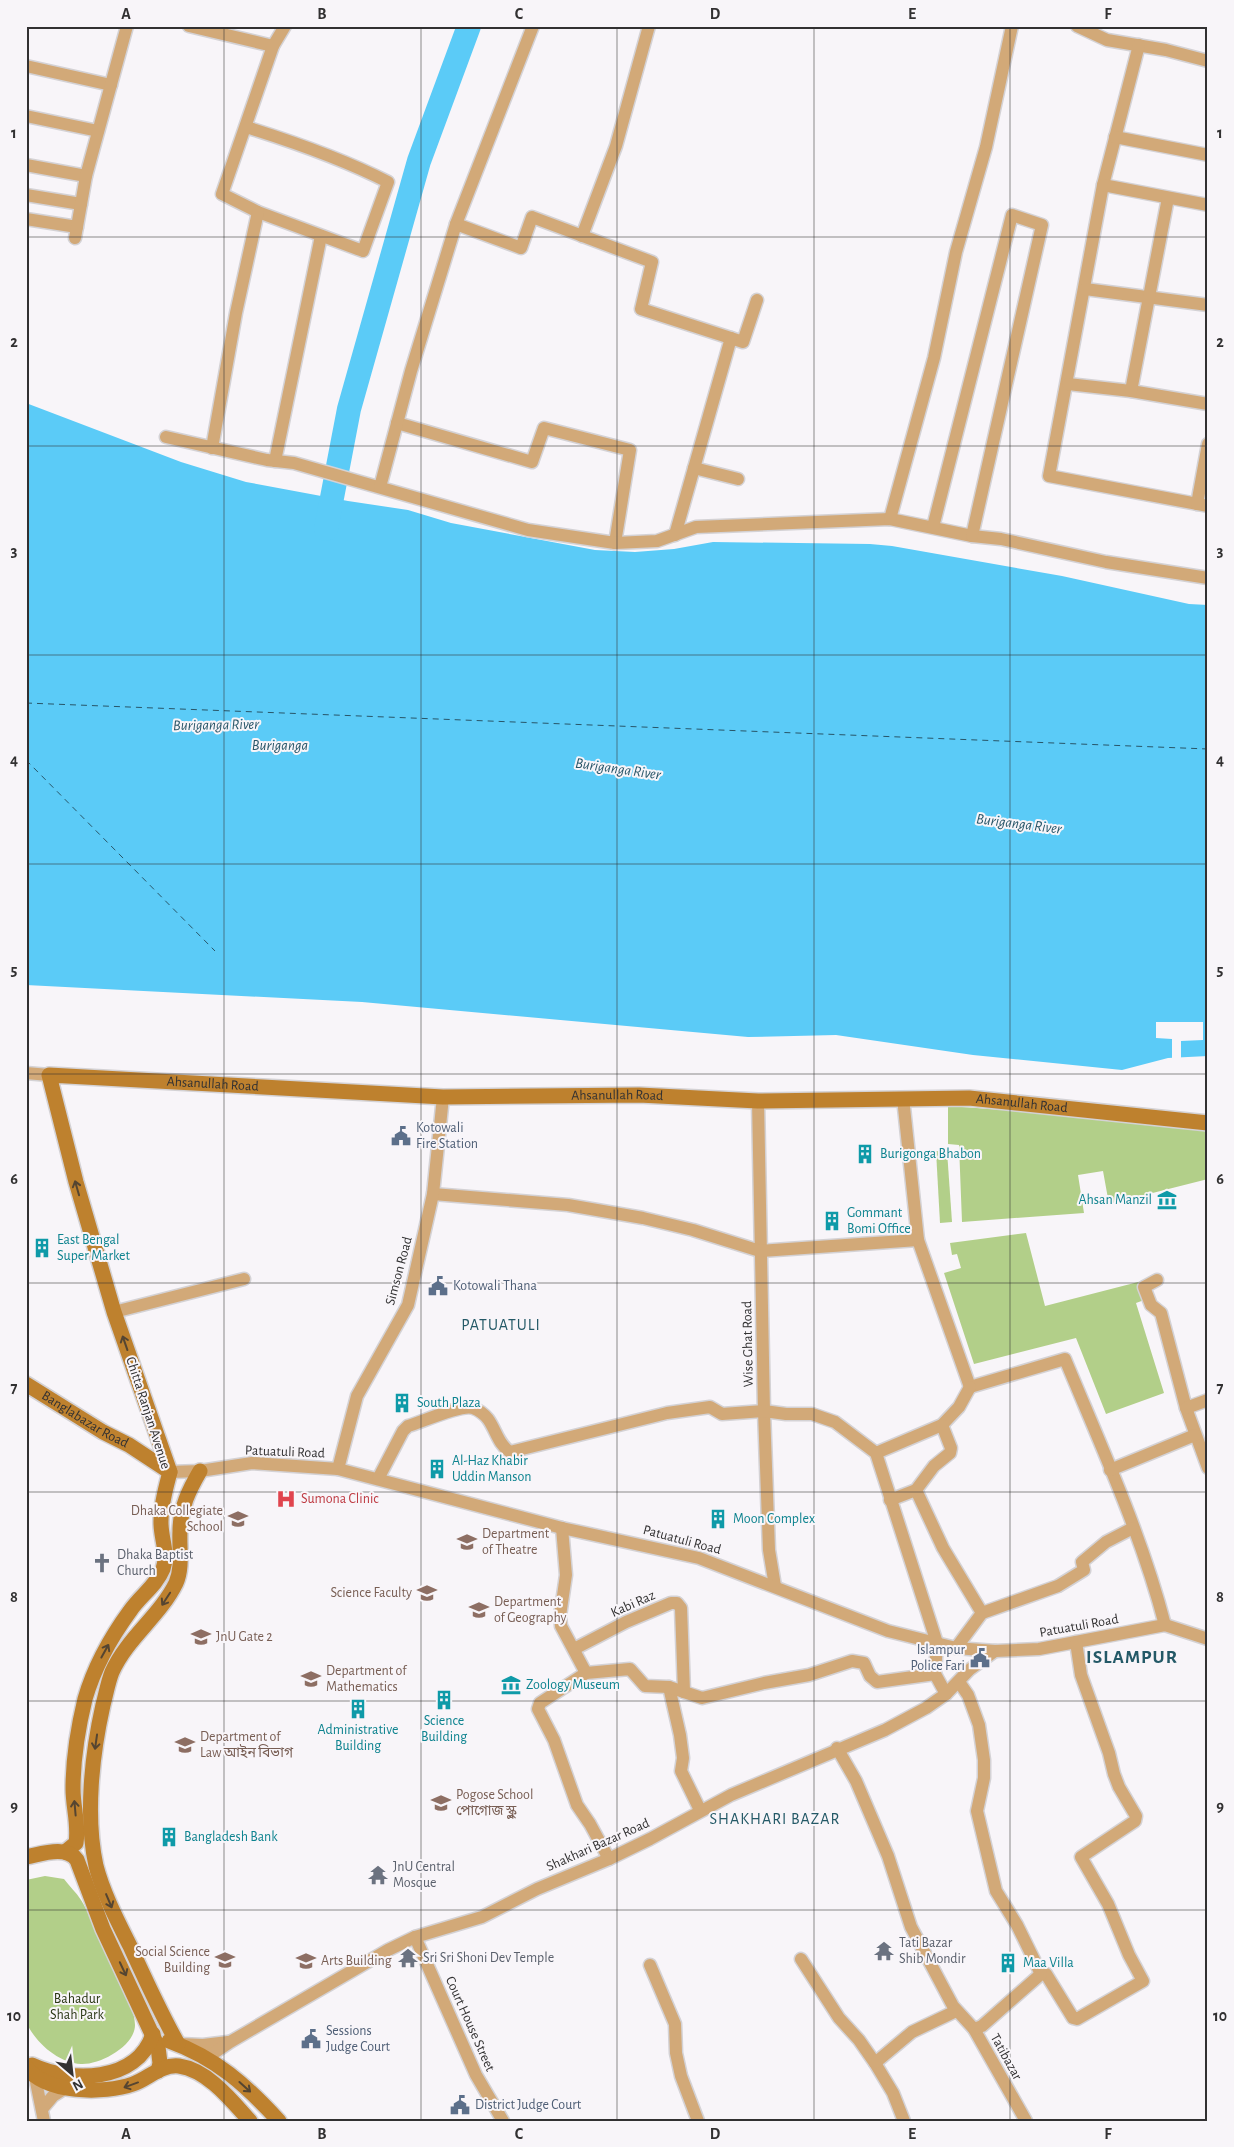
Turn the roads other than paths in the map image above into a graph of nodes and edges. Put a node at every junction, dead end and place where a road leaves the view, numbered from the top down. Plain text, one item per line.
1 (127, 26) edge
2 (189, 26) edge
3 (285, 26) edge
4 (533, 26) edge
5 (649, 26) edge
6 (1012, 26) edge
7 (1077, 26) edge
8 (273, 46) junction
9 (1139, 46) junction
10 (1208, 61) edge
11 (26, 66) edge
12 (111, 85) junction
13 (26, 116) edge
14 (246, 127) junction
15 (98, 131) junction
16 (1116, 137) junction
17 (1208, 154) edge
18 (26, 165) edge
19 (86, 176) junction
20 (1104, 185) junction
21 (26, 195) edge
22 (1168, 198) junction
23 (81, 204) junction
24 (1208, 205) edge
25 (258, 212) junction
26 (26, 219) edge
27 (456, 224) junction
28 (321, 236) junction
29 (582, 236) junction
30 (1085, 289) junction
31 (1149, 297) junction
32 (757, 300) dead end
33 (1208, 304) edge
34 (731, 338) junction
35 (1068, 384) junction
36 (1130, 391) junction
37 (1208, 404) edge
38 (397, 423) junction
39 (166, 438) dead end
40 (1208, 444) edge
41 (212, 448) junction
42 (275, 461) junction
43 (694, 468) junction
44 (738, 479) dead end
45 (380, 487) junction
46 (1202, 505) edge
47 (890, 519) junction
48 (933, 527) junction
49 (675, 534) junction
50 (972, 536) junction
51 (615, 543) junction
52 (1208, 578) edge
53 (26, 1073) edge
54 (49, 1075) junction
55 (443, 1097) junction
56 (903, 1098) junction
57 (758, 1101) junction
58 (1208, 1123) edge
59 (433, 1194) junction
60 (918, 1240) junction
61 (760, 1251) junction
62 (244, 1280) dead end
63 (1158, 1280) dead end
64 (114, 1312) junction
65 (26, 1384) edge
66 (970, 1387) junction
67 (1208, 1400) edge
68 (1186, 1408) junction
69 (764, 1411) junction
70 (942, 1425) junction
71 (1195, 1435) junction
72 (876, 1453) junction
73 (1208, 1468) edge
74 (338, 1469) junction
75 (1110, 1470) junction
76 (200, 1471) junction
77 (170, 1472) junction
78 (378, 1479) junction
79 (916, 1490) junction
80 (890, 1500) junction
81 (562, 1528) junction
82 (1133, 1528) junction
83 (775, 1586) junction
84 (982, 1613) junction
85 (1165, 1625) junction
86 (1208, 1639) edge
87 (1076, 1642) junction
88 (937, 1643) junction
89 (956, 1648) junction
90 (574, 1649) junction
91 (995, 1651) junction
92 (586, 1673) junction
93 (935, 1674) junction
94 (959, 1682) junction
95 (669, 1687) junction
96 (684, 1692) junction
97 (946, 1694) junction
98 (837, 1748) junction
99 (700, 1810) junction
100 (94, 1855) junction
101 (71, 1856) junction
102 (26, 1857) edge
103 (609, 1859) junction
104 (415, 1937) junction
105 (801, 1960) dead end
106 (650, 1965) dead end
107 (1041, 1974) junction
108 (956, 2010) junction
109 (974, 2029) junction
110 (153, 2034) junction
111 (230, 2042) junction
112 (178, 2044) junction
113 (208, 2058) junction
114 (26, 2062) edge
115 (875, 2063) junction
116 (192, 2070) junction
117 (158, 2071) junction
118 (29, 2072) edge
119 (67, 2088) junction
120 (43, 2115) edge
121 (250, 2121) edge
122 (279, 2121) edge
123 (503, 2121) edge
124 (698, 2121) edge
125 (904, 2121) edge
126 (1026, 2121) edge

1 - 12 street
2 - 8 street
3 - 8 street
4 - 27 street
5 - 29 street
6 - 47 street
7 - 9 street
8 - 14 street
9 - 10 street
9 - 16 street
11 - 12 street
12 - 15 street
13 - 15 street
14 - 25 street
14 - 28 street
15 - 19 street
16 - 17 street
16 - 20 street
18 - 19 street
19 - 23 street
20 - 22 street
20 - 30 street
21 - 23 street
22 - 24 street
22 - 31 street
23 - 26 street
25 - 28 street
25 - 41 street
27 - 29 street
27 - 38 street
28 - 42 street
29 - 34 street
30 - 31 street
30 - 35 street
31 - 33 street
31 - 36 street
32 - 34 street
34 - 43 street
35 - 36 street
35 - 46 street
36 - 37 street
38 - 45 street
38 - 51 street
39 - 41 street
40 - 46 street
41 - 42 street
42 - 45 street
43 - 44 street
43 - 49 street
45 - 51 street
47 - 48 street
47 - 49 street
48 - 50 street
48 - 50 street
49 - 51 street
50 - 52 street
53 - 54 street, Ahsanullah Road
54 - 55 main road, Ahsanullah Road
64 -> 54 main road, Chitta Ranjan Avenue
55 - 57 main road, Ahsanullah Road
55 - 59 street, Simson Road
56 - 57 main road, Ahsanullah Road
56 - 58 main road, Ahsanullah Road
56 - 60 street
57 - 61 street, Wise Ghat Road
59 - 61 street
59 - 74 street, Simson Road
60 - 61 street
60 - 66 street
61 - 69 street, Wise Ghat Road
62 - 64 street
63 - 68 street
77 -> 64 main road, Chitta Ranjan Avenue
65 - 77 main road, Banglabazar Road
66 - 70 street
66 - 75 street
67 - 68 street
68 - 71 street
69 - 72 street
69 - 78 street
69 - 83 street, Wise Ghat Road
70 - 72 street
70 - 79 street
71 - 73 street
71 - 75 street
72 - 80 street
74 - 76 street, Patuatuli Road
74 - 78 street, Patuatuli Road
75 - 82 street
76 - 77 street, Patuatuli Road
76 -> 100 main road
101 -> 77 main road, Chitta Ranjan Avenue
78 - 81 street, Patuatuli Road
79 - 80 street
79 - 84 street
80 - 88 street
81 - 83 street, Patuatuli Road
81 - 90 street
82 - 84 street
82 - 85 street
83 - 88 street, Patuatuli Road
84 - 89 street
85 - 86 street, Patuatuli Road
85 - 87 street, Patuatuli Road
87 - 91 street, Patuatuli Road
87 - 107 street
88 - 89 street, Patuatuli Road
88 - 93 street
89 - 91 street, Patuatuli Road
90 - 92 street
90 - 96 street, Kabi Raz
91 - 94 street, Shakhari Bazar Road
92 - 95 street
92 - 103 street
93 - 96 street
93 - 97 street
94 - 97 street, Shakhari Bazar Road
94 - 107 street
95 - 96 street
95 - 99 street
97 - 98 street, Shakhari Bazar Road
98 - 99 street, Shakhari Bazar Road
98 - 108 street, Tatibazar
99 - 103 street, Shakhari Bazar Road
100 - 101 main road
100 -> 112 main road
101 - 102 main road
101 -> 110 main road
103 - 104 street, Shakhari Bazar Road
104 - 111 street, Shakhari Bazar Road
104 - 123 street, Court House Street
105 - 115 street
106 - 124 street
107 - 109 street
108 - 109 street, Tatibazar
108 - 115 street
109 - 126 street, Tatibazar
110 - 112 main road
110 - 114 main road
110 - 117 main road
111 - 112 street
111 - 113 street, Shakhari Bazar Road
112 - 113 main road
113 - 116 main road
113 -> 122 main road
115 - 125 street
116 - 117 main road
116 - 121 main road
117 -> 119 main road
118 - 119 main road
118 - 120 street
119 - 120 street

